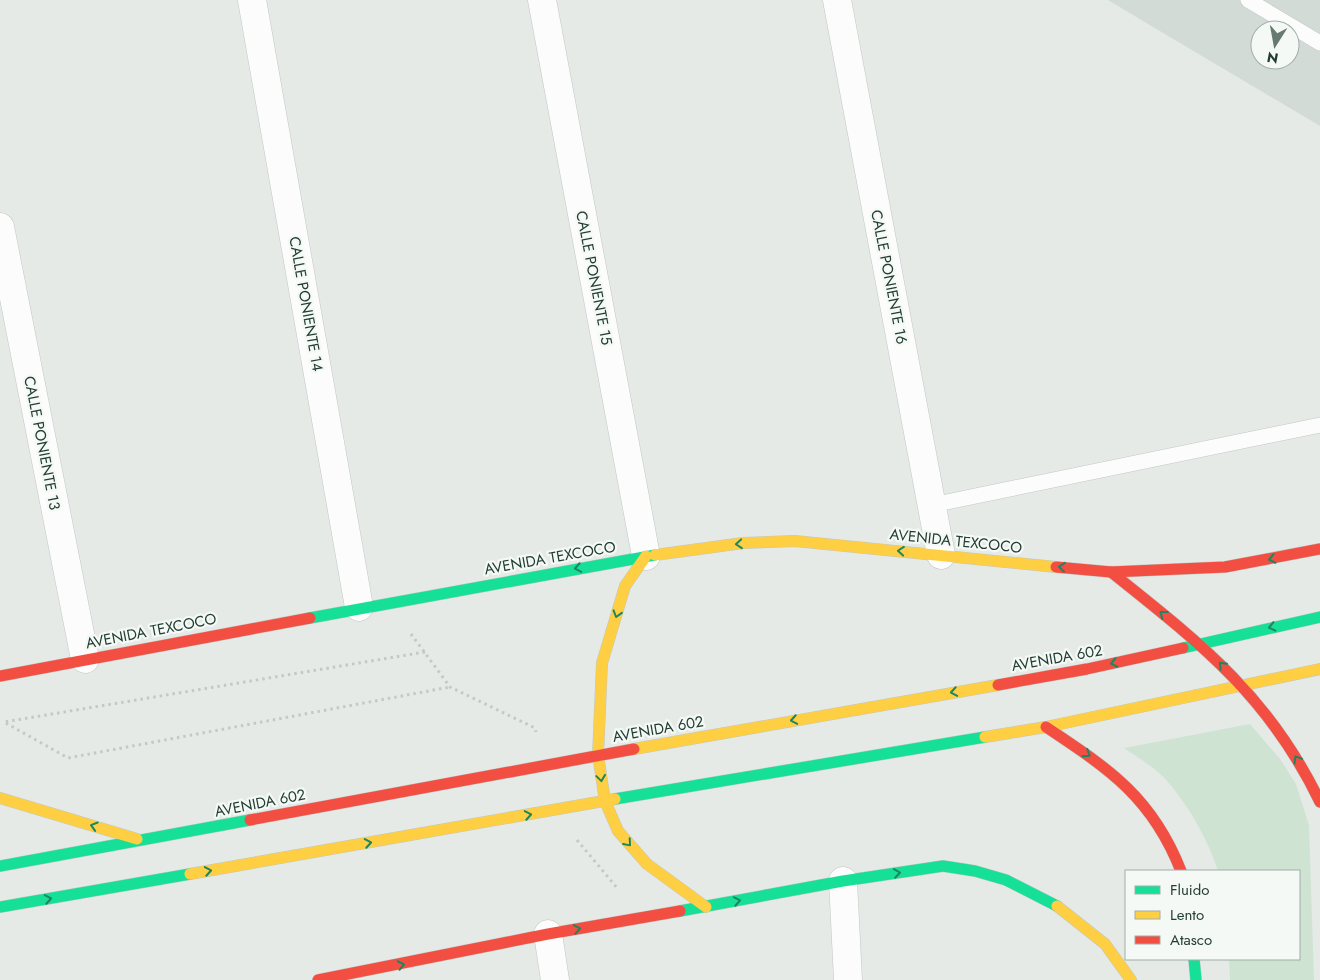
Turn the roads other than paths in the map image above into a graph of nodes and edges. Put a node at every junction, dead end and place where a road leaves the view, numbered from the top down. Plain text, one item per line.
1 (252, 0) edge
2 (542, 0) edge
3 (837, 0) edge
4 (1248, 0) edge
5 (1320, 43) edge
6 (0, 227) edge
7 (1320, 425) edge
8 (932, 505) junction
9 (1320, 549) edge
10 (941, 554) junction
11 (646, 556) junction
12 (1111, 572) junction
13 (359, 607) junction
14 (1320, 616) edge
15 (1202, 644) junction
16 (85, 658) junction
17 (1320, 669) edge
18 (0, 676) edge
19 (1242, 686) junction
20 (1046, 727) junction
21 (598, 755) junction
22 (0, 798) edge
23 (605, 800) junction
24 (1320, 802) edge
25 (140, 840) junction
26 (0, 866) edge
27 (1181, 870) edge
28 (843, 881) junction
29 (6, 906) edge
30 (706, 907) junction
31 (0, 916) edge
32 (548, 934) junction
33 (1194, 960) edge
34 (369, 976) edge
35 (318, 980) edge
36 (555, 980) edge
37 (848, 980) edge
38 (1131, 980) edge
39 (1196, 980) edge

1 - 13 street, CALLE PONIENTE 14
2 - 11 street, CALLE PONIENTE 15
3 - 8 street, CALLE PONIENTE 16
4 - 5 lane
6 - 16 street, CALLE PONIENTE 13
7 - 8 lane
8 - 10 street, CALLE PONIENTE 16
9 -> 12 main road, AVENIDA TEXCOCO
10 -> 11 main road, AVENIDA TEXCOCO
12 -> 10 main road, AVENIDA TEXCOCO
11 -> 13 main road, AVENIDA TEXCOCO
11 -> 21 main road
15 -> 12 main road
13 - 16 main road, AVENIDA TEXCOCO
14 -> 15 main road, AVENIDA 602
19 -> 15 main road
15 -> 21 main road, AVENIDA 602
16 - 18 main road, AVENIDA TEXCOCO
17 - 19 main road
19 - 20 main road
24 -> 19 main road
20 - 23 main road
20 -> 27 main road
21 -> 23 main road
21 - 25 main road, AVENIDA 602
25 -> 22 main road
29 -> 23 main road
23 -> 30 main road
25 - 26 main road, AVENIDA 602
30 -> 28 main road
28 - 37 street
28 -> 38 main road
29 - 31 main road
32 -> 30 main road
34 -> 32 main road
32 - 36 street
33 - 39 main road
34 - 35 main road

